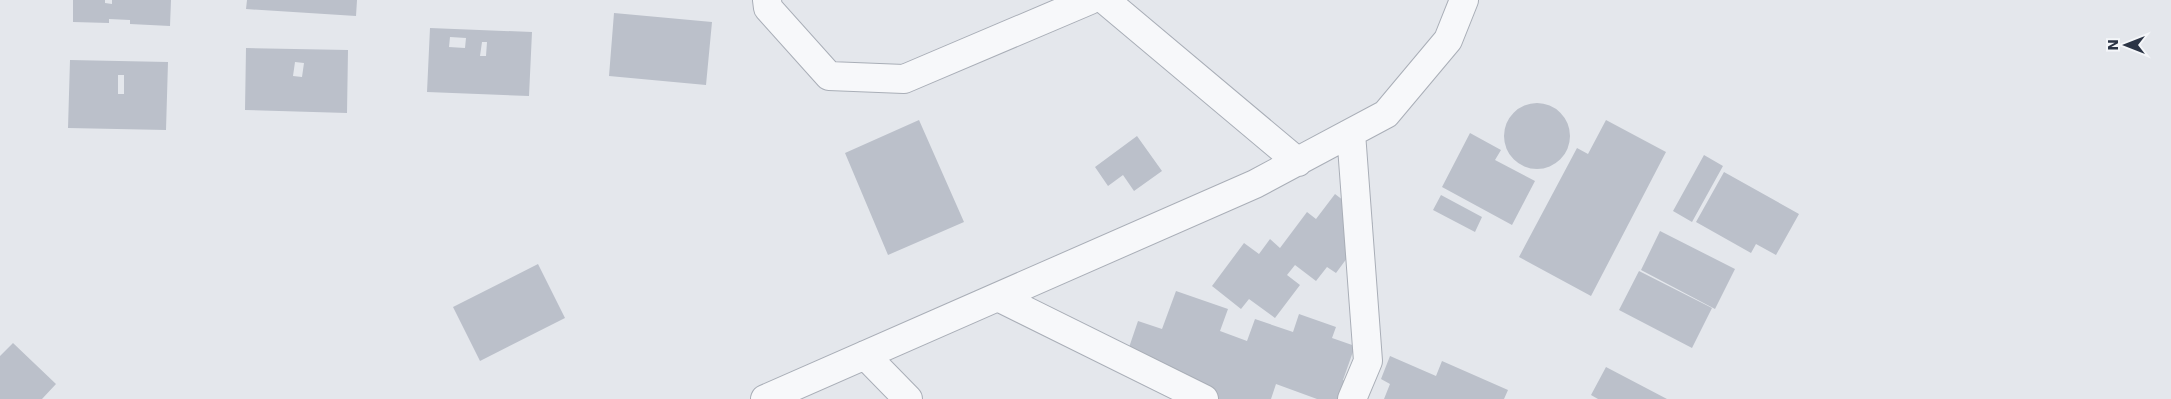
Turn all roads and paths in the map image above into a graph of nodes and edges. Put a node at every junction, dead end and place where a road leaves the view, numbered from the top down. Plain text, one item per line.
1 (767, 0) edge
2 (1090, 0) edge
3 (1105, 0) edge
4 (1464, 0) edge
5 (1351, 133) junction
6 (1298, 162) junction
7 (998, 297) junction
8 (865, 355) junction
9 (765, 399) edge
10 (908, 399) edge
11 (1204, 399) edge
12 (1352, 399) edge

1 - 2 street
3 - 6 street
4 - 5 street
5 - 6 street
5 - 12 street
6 - 7 street
7 - 8 street
7 - 11 street
8 - 9 street
8 - 10 street

